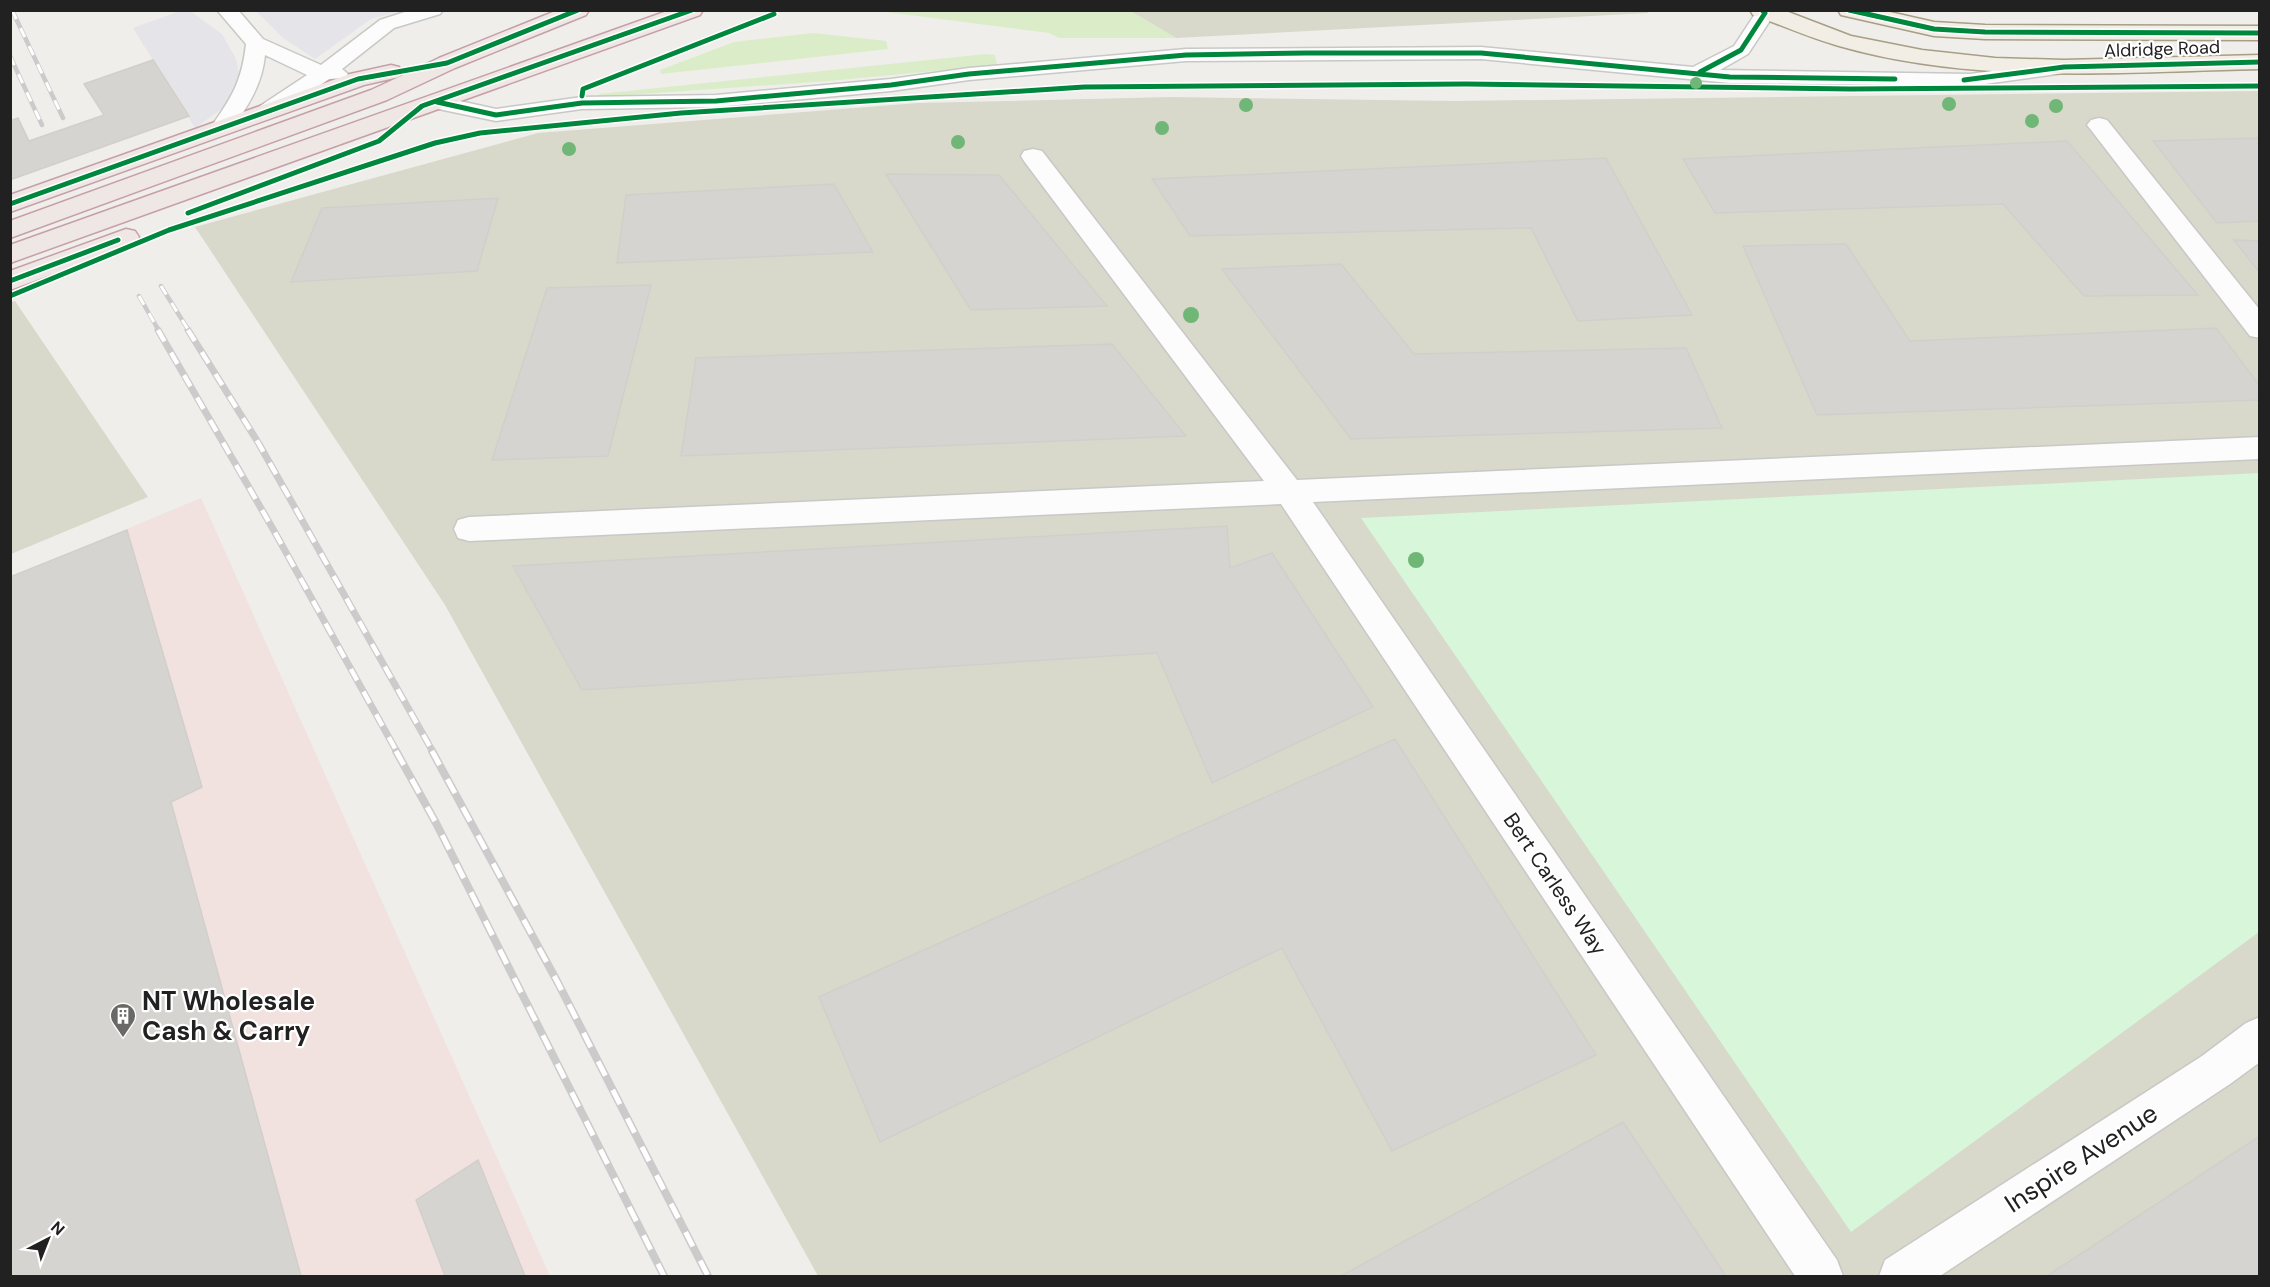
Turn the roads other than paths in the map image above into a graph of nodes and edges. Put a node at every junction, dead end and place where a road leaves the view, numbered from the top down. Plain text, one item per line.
1 (227, 10) edge
2 (433, 10) edge
3 (578, 10) edge
4 (692, 10) edge
5 (1849, 10) edge
6 (1762, 11) edge
7 (2259, 33) edge
8 (256, 43) junction
9 (2259, 62) edge
10 (447, 63) junction
11 (2064, 67) junction
12 (326, 72) junction
13 (1700, 72) junction
14 (369, 76) junction
15 (429, 104) junction
16 (268, 111) junction
17 (2099, 125) dead end
18 (222, 127) junction
19 (1033, 156) dead end
20 (10, 204) edge
21 (10, 230) edge
22 (10, 255) edge
23 (10, 281) edge
24 (2259, 329) edge
25 (2259, 448) edge
26 (1288, 492) junction
27 (469, 529) dead end
28 (2259, 1037) edge
29 (1821, 1276) edge
30 (1901, 1276) edge

1 - 8 lane
2 - 12 lane
3 - 10 highway
4 - 15 highway
5 - 7 main road, Aldridge Road
6 - 11 main road, Aldridge Road
6 - 13 lane
8 - 12 lane
8 - 18 lane
9 - 11 main road, Aldridge Road
10 - 14 highway
10 - 21 highway
11 - 13 lane
12 - 14 lane
12 - 16 lane
13 - 15 lane
14 - 16 highway
15 - 22 highway
15 - 23 highway
16 - 18 highway
17 - 24 street
18 - 20 highway
19 - 26 street, Bert Carless Way
25 - 26 street
26 - 27 street
26 - 29 street, Bert Carless Way
28 - 30 street, Inspire Avenue

